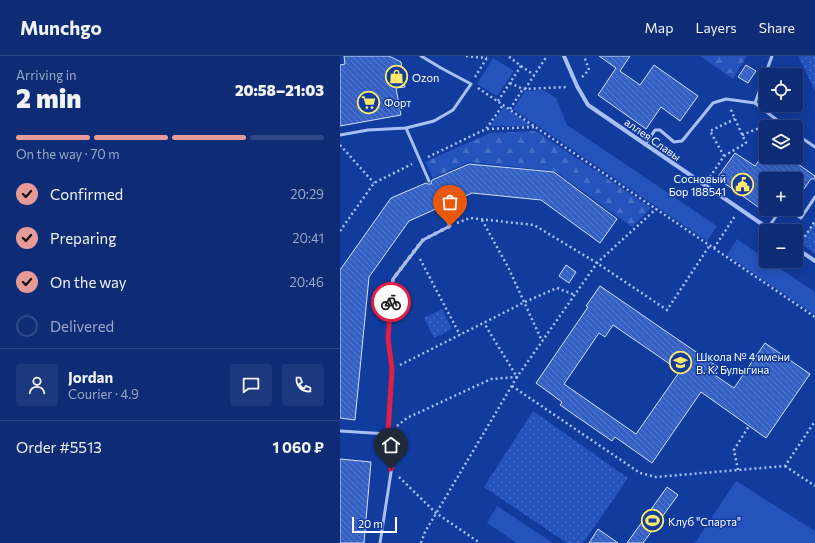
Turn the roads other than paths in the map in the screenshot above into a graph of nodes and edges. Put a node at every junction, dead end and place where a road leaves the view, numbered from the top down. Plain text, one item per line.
1 (421, 56) edge
2 (564, 56) edge
3 (772, 56) edge
4 (755, 103) junction
5 (775, 120) edge
6 (406, 128) junction
7 (340, 135) edge
8 (803, 139) edge
9 (645, 145) junction
10 (815, 147) edge
11 (430, 181) dead end
12 (815, 197) edge
13 (440, 207) dead end
14 (803, 215) edge
15 (761, 224) edge
16 (803, 253) edge
17 (815, 261) edge
18 (340, 431) edge
19 (388, 434) junction
20 (380, 543) edge

1 - 6 lane
2 - 9 street, аллея Славы
3 - 4 lane
4 - 5 lane
4 - 9 lane
6 - 7 lane
6 - 11 lane
8 - 10 lane
9 - 15 street, аллея Славы
12 - 14 lane
13 - 19 lane
16 - 17 street
18 - 19 lane
19 - 20 lane

